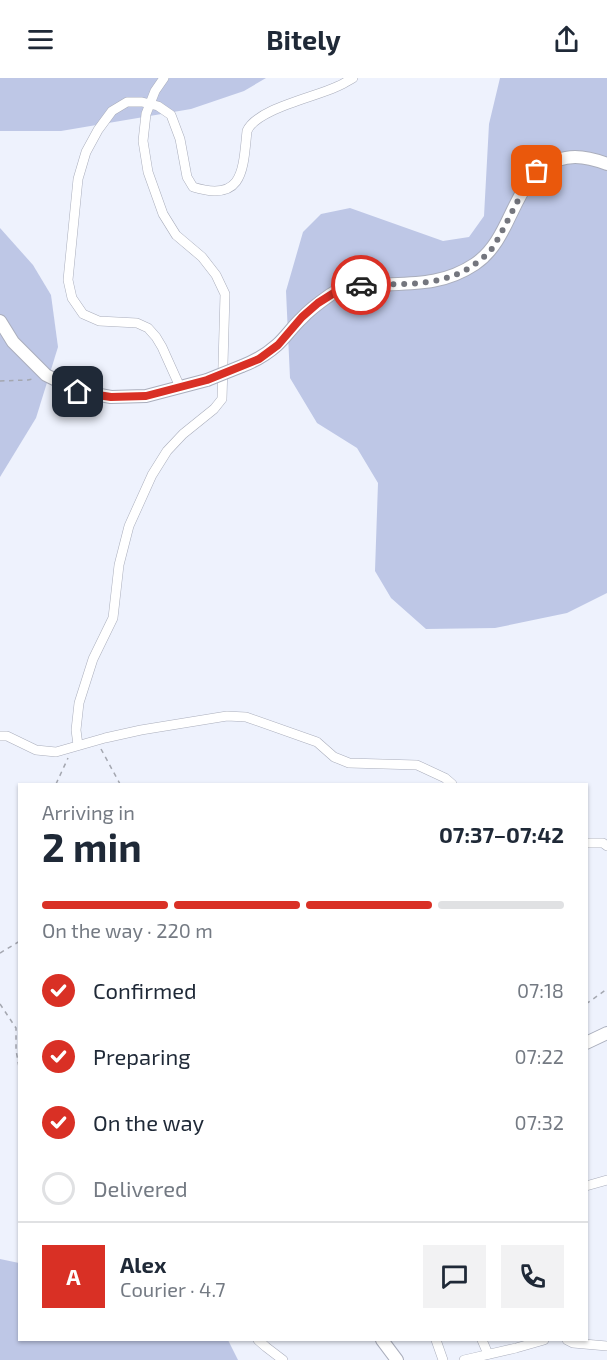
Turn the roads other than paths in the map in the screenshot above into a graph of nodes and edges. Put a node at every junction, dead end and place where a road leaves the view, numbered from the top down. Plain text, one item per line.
1 (164, 78) edge
2 (353, 78) edge
3 (150, 104) junction
4 (607, 164) edge
5 (0, 321) edge
6 (180, 387) junction
7 (0, 736) edge
8 (75, 746) junction
9 (451, 783) edge
10 (588, 843) edge
11 (607, 846) edge
12 (607, 1033) edge
13 (588, 1042) edge
14 (607, 1180) edge
15 (588, 1185) edge
16 (259, 1341) edge
17 (383, 1341) edge
18 (436, 1341) edge
19 (482, 1341) edge
20 (540, 1341) edge
21 (569, 1341) edge
22 (607, 1346) edge
23 (488, 1354) junction
24 (283, 1360) edge
25 (397, 1360) edge
26 (443, 1360) edge
27 (465, 1360) edge

1 - 3 street
2 - 3 street
3 - 6 street
3 - 8 street
4 - 6 street, bridge
5 - 6 street
7 - 8 street
8 - 9 street
10 - 11 street
12 - 13 street
14 - 15 street
16 - 24 street
17 - 25 street
18 - 26 street
19 - 23 street
20 - 23 street
21 - 22 street
23 - 27 street

